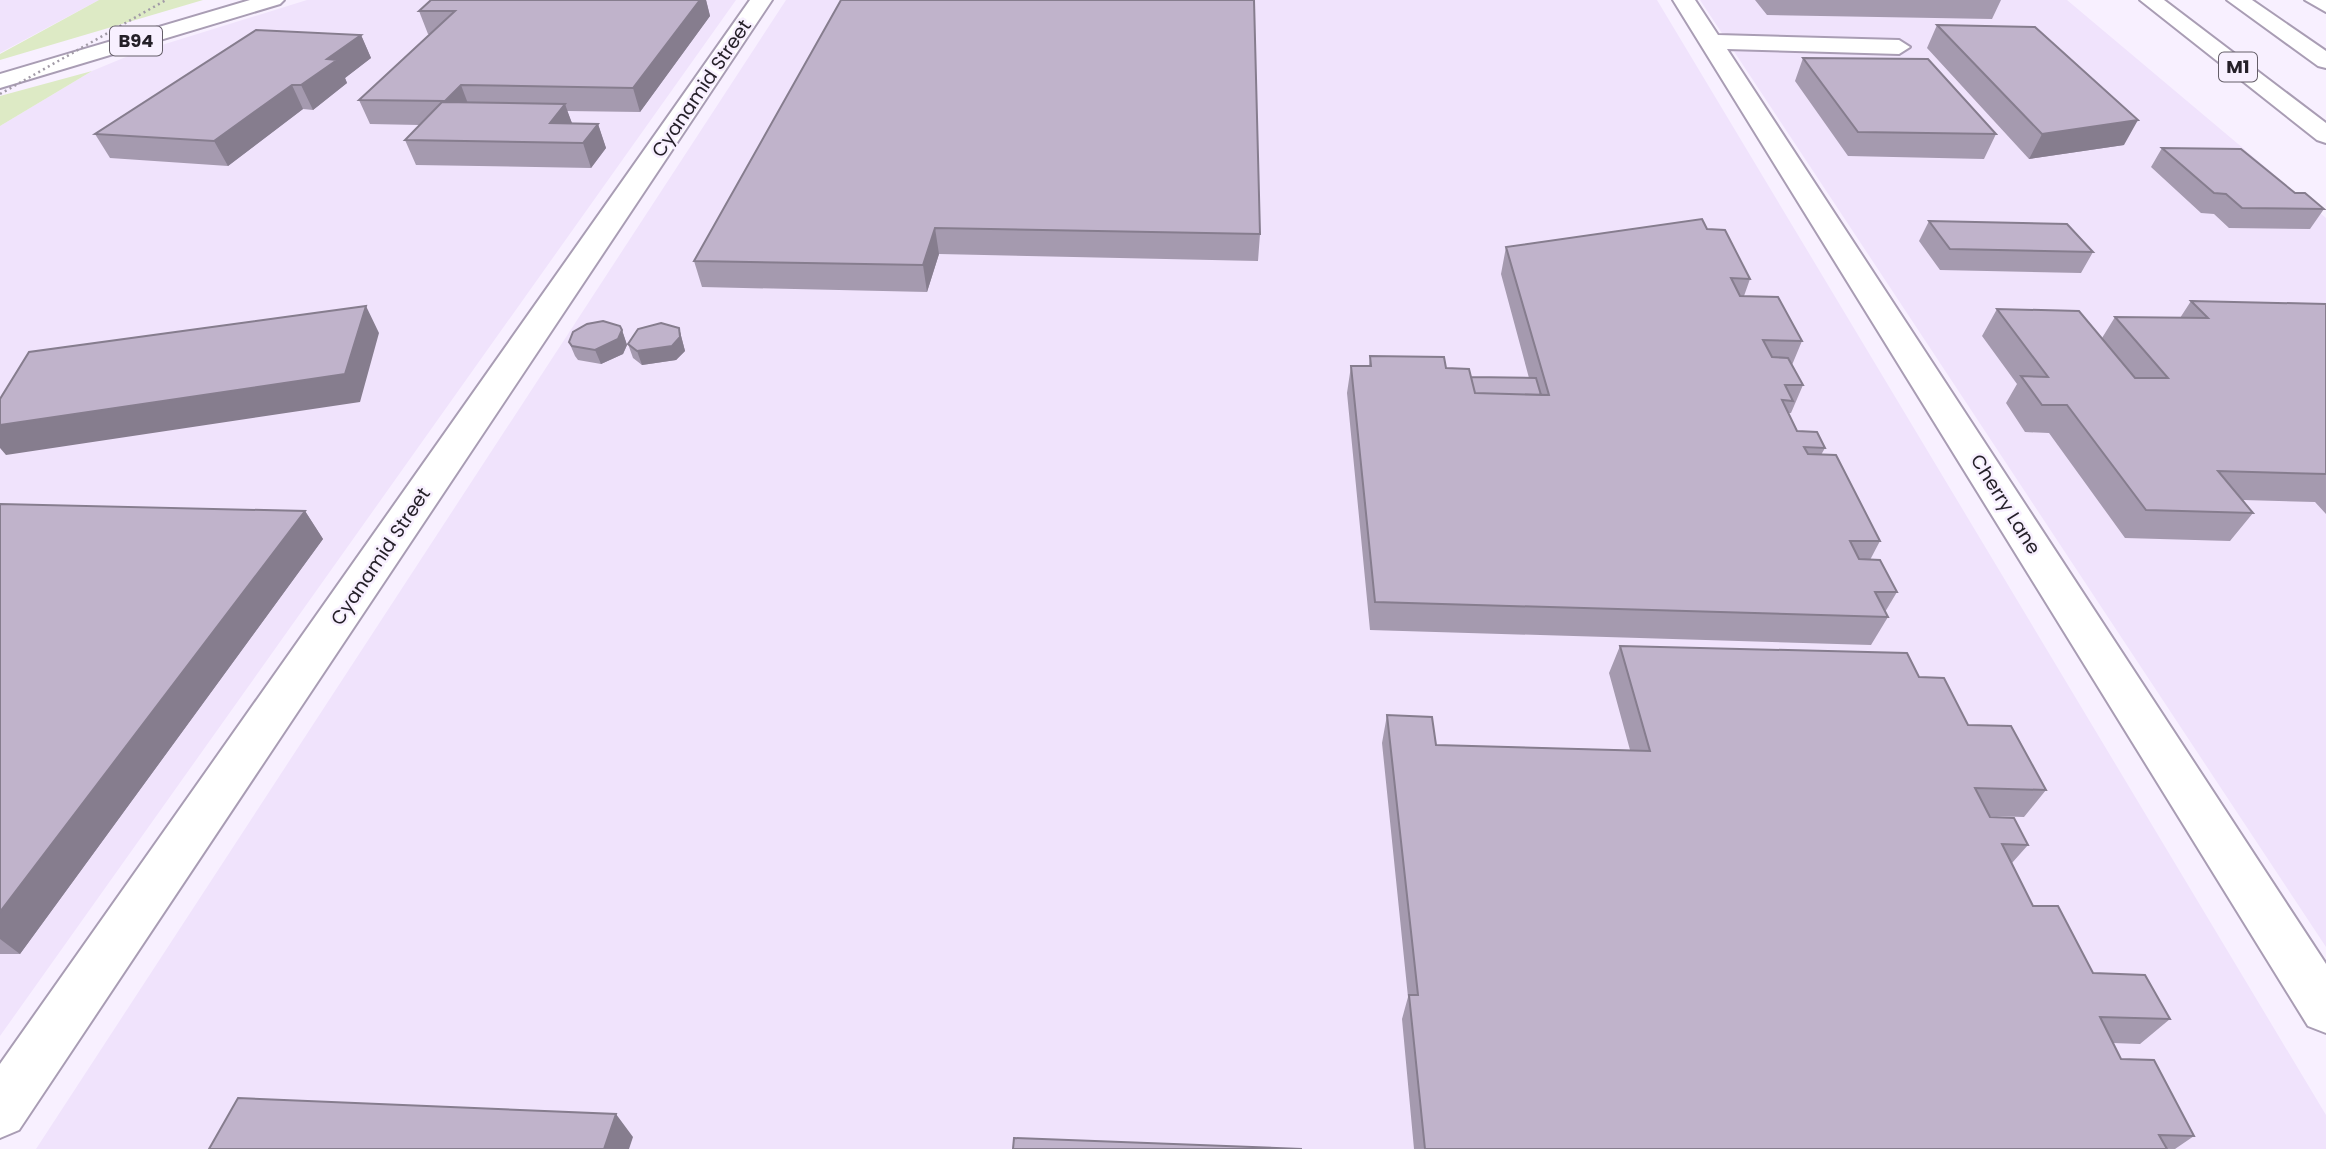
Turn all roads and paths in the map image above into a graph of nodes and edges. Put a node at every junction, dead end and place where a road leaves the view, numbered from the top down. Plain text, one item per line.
1 (166, 0) edge
2 (239, 0) edge
3 (273, 0) edge
4 (761, 0) edge
5 (1684, 0) edge
6 (2151, 0) edge
7 (2238, 0) edge
8 (2316, 0) edge
9 (2326, 6) edge
10 (1712, 42) junction
11 (1899, 47) dead end
12 (2326, 61) edge
13 (0, 70) edge
14 (0, 81) edge
15 (0, 94) edge
16 (2326, 135) edge
17 (2326, 1009) edge
18 (0, 1111) edge

1 - 15 path, bridge
2 - 13 main road, B94
3 - 14 main road, B94
4 - 18 main road, Cyanamid Street
5 - 10 main road, Cherry Lane
6 - 16 main road, M1
7 - 12 main road
8 - 9 main road
10 - 11 main road
10 - 17 main road, Cherry Lane

